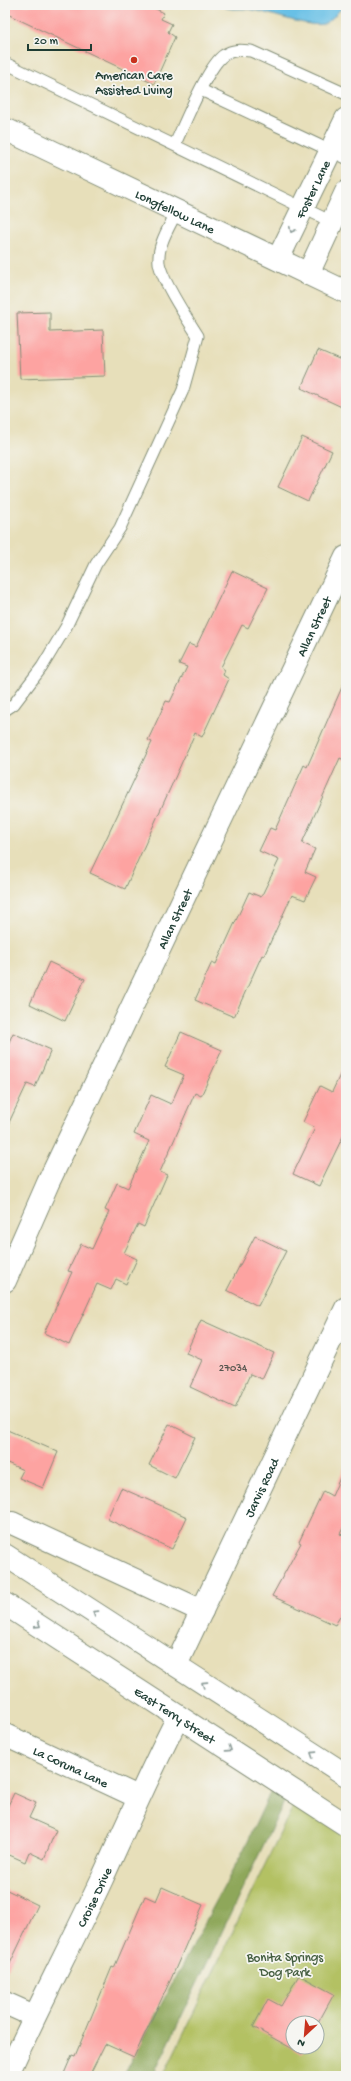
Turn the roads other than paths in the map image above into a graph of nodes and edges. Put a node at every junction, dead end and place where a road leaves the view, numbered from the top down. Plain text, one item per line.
1 (5, 63) edge
2 (201, 90) junction
3 (346, 94) edge
4 (346, 119) edge
5 (5, 129) edge
6 (175, 144) junction
7 (338, 154) edge
8 (346, 192) edge
9 (303, 207) junction
10 (177, 211) junction
11 (332, 222) junction
12 (278, 259) junction
13 (308, 274) junction
14 (346, 292) edge
15 (346, 557) edge
16 (5, 710) edge
17 (5, 1281) edge
18 (346, 1308) edge
19 (12, 1523) dead end
20 (5, 1555) edge
21 (5, 1604) edge
22 (202, 1611) junction
23 (176, 1665) junction
24 (178, 1717) junction
25 (5, 1735) edge
26 (346, 1775) edge
27 (138, 1797) junction
28 (346, 1825) edge
29 (5, 2003) edge
30 (34, 2016) junction
31 (7, 2076) edge

1 - 6 lane
2 - 3 lane
2 - 6 lane
2 - 7 lane
4 - 7 street, Foster Lane
5 - 10 street, Longfellow Lane
6 - 9 lane
7 - 9 street, Foster Lane
8 - 11 street
9 - 11 lane
9 -> 12 street, Foster Lane
10 - 12 street, Longfellow Lane
10 - 16 lane
11 - 13 street
12 - 13 street, Longfellow Lane
13 - 14 street, Longfellow Lane
15 - 17 street, Allan Street
18 - 22 street, Jarvis Road
19 - 22 street
23 -> 20 street
21 -> 24 street, East Terry Street
22 - 23 street, Jarvis Road
26 -> 23 street
24 - 27 street, Croise Drive
24 -> 28 street, East Terry Street
25 - 27 street, La Coruna Lane
27 - 30 street, Croise Drive
29 - 30 street
30 - 31 street, Croise Drive

